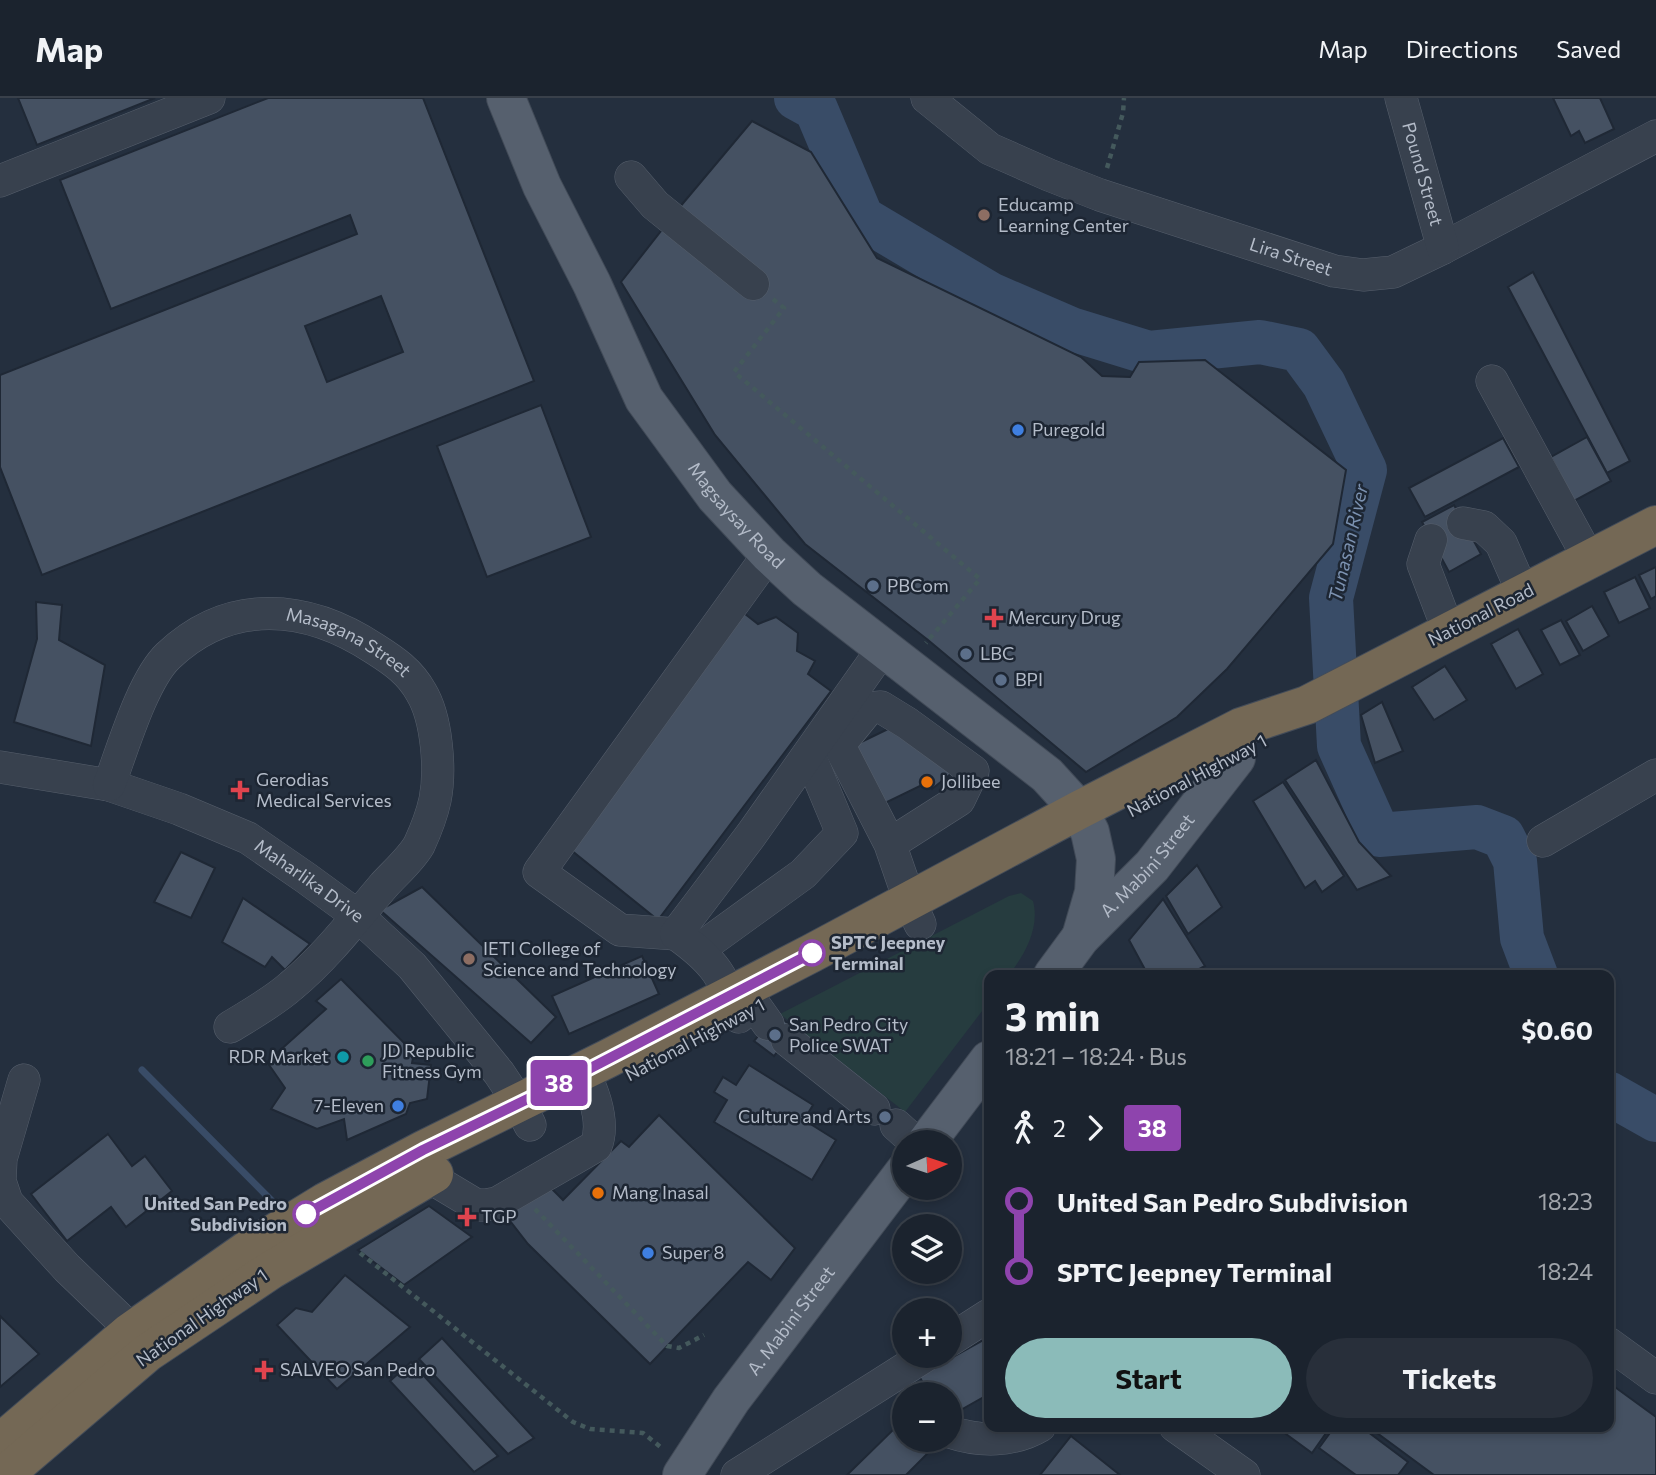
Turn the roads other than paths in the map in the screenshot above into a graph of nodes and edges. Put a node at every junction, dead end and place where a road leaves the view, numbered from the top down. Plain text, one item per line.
1 (209, 98) edge
2 (506, 98) edge
3 (927, 98) edge
4 (1401, 98) edge
5 (1656, 136) edge
6 (631, 177) dead end
7 (0, 181) edge
8 (1443, 248) junction
9 (752, 284) road end
10 (1492, 381) dead end
11 (1464, 523) dead end
12 (1656, 525) edge
13 (1432, 540) dead end
14 (769, 554) junction
15 (1589, 559) junction
16 (1523, 593) junction
17 (1449, 632) junction
18 (909, 667) junction
19 (1307, 705) junction
20 (906, 723) junction
21 (809, 754) junction
22 (1236, 758) junction
23 (0, 767) edge
24 (1656, 775) edge
25 (109, 785) junction
26 (1085, 821) junction
27 (1543, 841) dead end
28 (890, 844) junction
29 (915, 913) junction
30 (358, 916) junction
31 (1080, 937) junction
32 (687, 942) junction
33 (1057, 970) edge
34 (756, 1017) junction
35 (230, 1027) dead end
36 (984, 1063) edge
37 (24, 1080) dead end
38 (588, 1082) junction
39 (525, 1114) junction
40 (903, 1130) edge
41 (430, 1162) junction
42 (892, 1188) edge
43 (984, 1318) edge
44 (962, 1332) edge
45 (138, 1342) junction
46 (1614, 1347) edge
47 (915, 1368) edge
48 (1656, 1378) edge
49 (902, 1382) edge
50 (892, 1390) edge
51 (1029, 1432) edge
52 (1183, 1432) edge
53 (962, 1434) edge
54 (0, 1443) edge
55 (688, 1473) edge
56 (4, 1475) edge
57 (737, 1475) edge
58 (1244, 1475) edge

1 - 7 street
2 - 14 main road, Magsaysay Road
3 - 8 street, Lira Street
4 - 8 street, Pound Street
5 - 8 street, Lira Street
6 - 9 street
10 - 15 street
11 - 16 street
12 - 15 highway, National Road
13 - 17 street
14 - 18 main road, Magsaysay Road
14 - 32 street
15 - 16 highway, National Road
16 - 17 highway, National Road
17 - 19 highway, National Road
18 - 20 street
18 - 21 street
18 - 26 main road, Magsaysay Road
19 - 22 highway, National Highway 1
19 - 26 highway, National Highway 1
20 - 28 street
20 - 28 street
21 - 32 street
21 - 32 street
22 - 26 highway, National Highway 1
22 - 31 main road, A. Mabini Street
23 - 25 street, Maharlika Drive
24 - 27 street
25 - 30 street, Maharlika Drive
25 - 30 street, Masagana Street
26 - 29 highway, National Highway 1
26 - 31 main road, A. Mabini Street
28 - 29 street
29 - 34 highway, National Highway 1
30 - 35 street, Masagana Street
30 - 39 street, Maharlika Drive
31 - 33 main road, A. Mabini Street
32 - 34 street
34 - 38 highway, National Highway 1
34 - 40 street
36 - 40 main road
37 - 45 street
38 - 39 highway, National Highway 1
38 - 41 street
39 - 41 highway, National Highway 1
41 - 45 highway, National Highway 1
41 - 45 highway, National Highway 1
42 - 55 main road, A. Mabini Street
43 - 44 street
45 - 54 highway, National Highway 1
45 - 56 highway, National Highway 1
46 - 48 street
47 - 49 street
50 - 57 street
51 - 53 street
52 - 58 street

